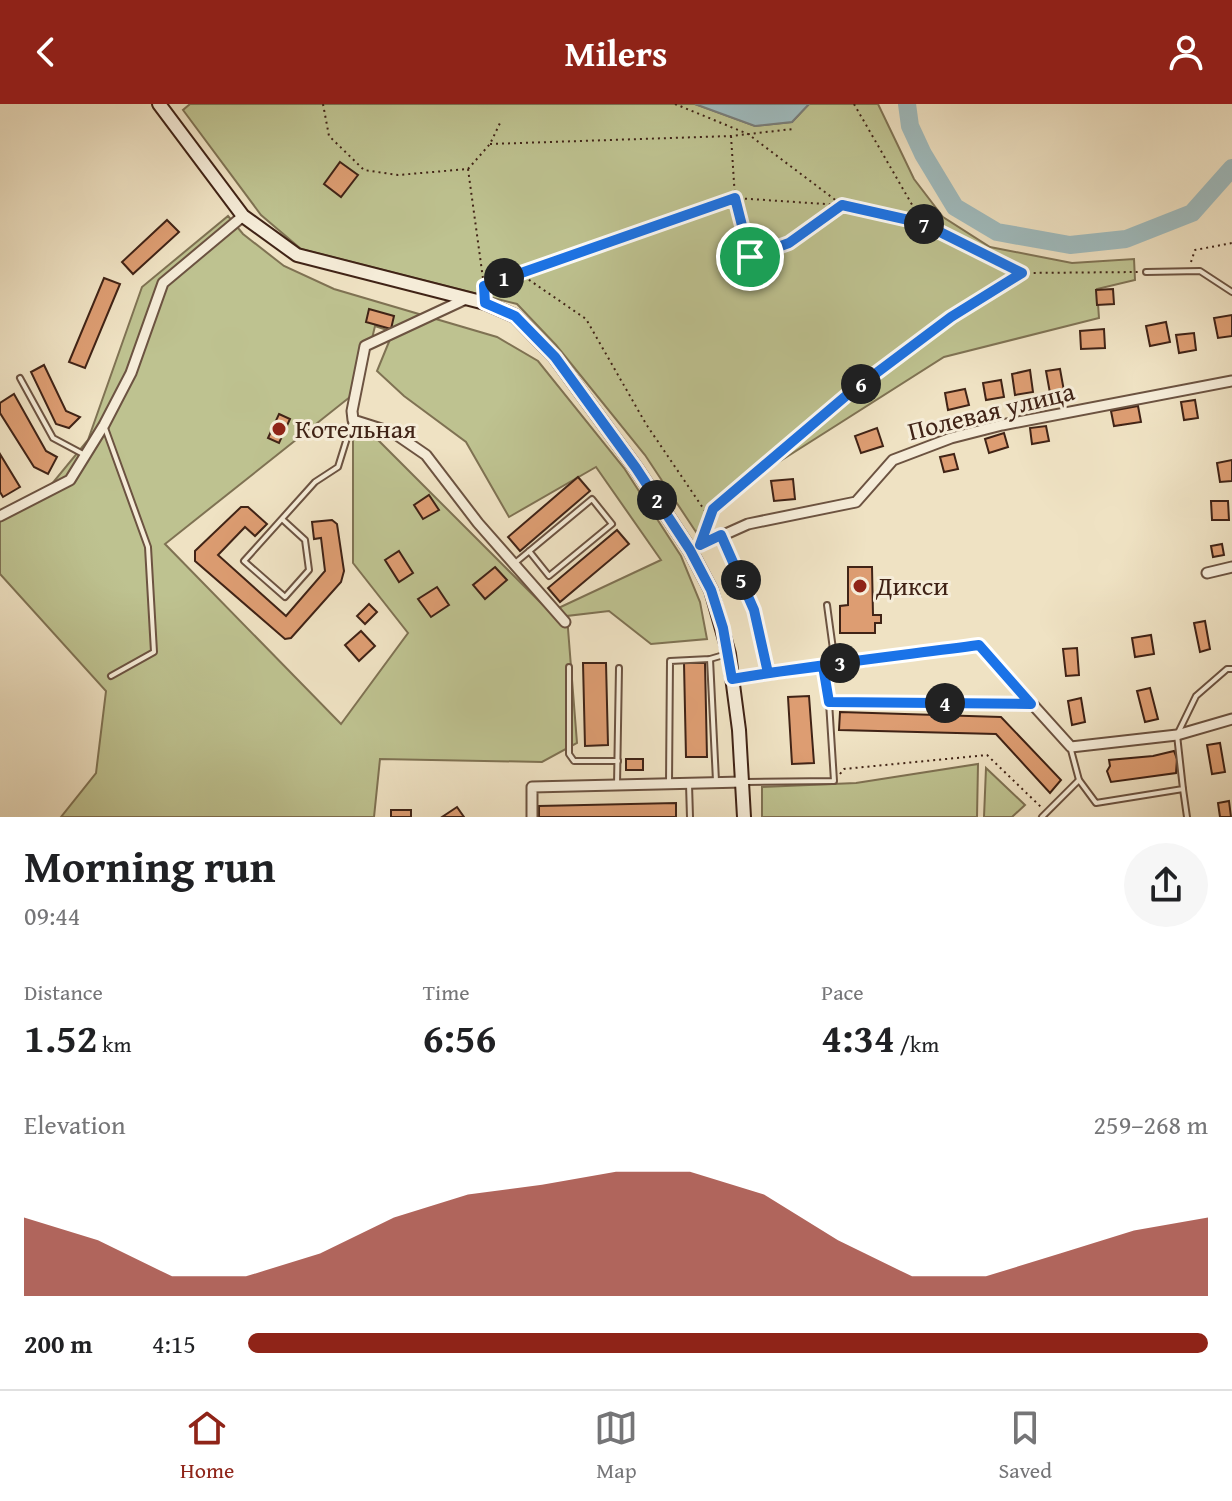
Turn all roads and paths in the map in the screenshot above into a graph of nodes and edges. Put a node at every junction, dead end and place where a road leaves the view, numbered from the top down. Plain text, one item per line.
1 (159, 104) edge
2 (323, 104) edge
3 (675, 104) edge
4 (854, 104) edge
5 (500, 123) dead end
6 (793, 129) dead end
7 (748, 134) junction
8 (731, 136) junction
9 (490, 144) junction
10 (468, 169) junction
11 (735, 198) junction
12 (842, 205) junction
13 (243, 216) junction
14 (922, 223) junction
15 (1232, 243) edge
16 (1188, 270) dead end
17 (1146, 272) joint
18 (519, 273) junction
19 (1022, 273) junction
20 (484, 286) junction
21 (1232, 292) edge
22 (468, 298) junction
23 (485, 303) junction
24 (20, 378) dead end
25 (1232, 381) edge
26 (847, 395) joint
27 (353, 420) junction
28 (104, 425) junction
29 (85, 456) junction
30 (705, 510) dead end
31 (0, 515) edge
32 (282, 519) junction
33 (721, 535) junction
34 (695, 548) junction
35 (529, 551) junction
36 (513, 564) junction
37 (1232, 567) edge
38 (1207, 573) dead end
39 (827, 605) dead end
40 (565, 622) dead end
41 (729, 654) junction
42 (710, 659) junction
43 (835, 664) junction
44 (823, 666) junction
45 (569, 667) dead end
46 (619, 668) dead end
47 (1232, 669) edge
48 (768, 673) junction
49 (111, 676) dead end
50 (732, 679) junction
51 (829, 702) junction
52 (1031, 704) junction
53 (1232, 719) edge
54 (1177, 735) junction
55 (1071, 747) junction
56 (618, 761) junction
57 (1079, 780) junction
58 (834, 781) junction
59 (743, 782) junction
60 (716, 783) junction
61 (689, 784) junction
62 (617, 785) junction
63 (669, 785) junction
64 (1183, 789) junction
65 (1047, 812) junction
66 (532, 817) edge
67 (690, 817) edge
68 (744, 817) edge
69 (1042, 817) edge
70 (1187, 817) edge

1 - 13 main road
2 - 10 path
3 - 7 path
4 - 14 path
5 - 9 path
6 - 7 path
7 - 8 path
7 - 12 path
8 - 9 path
8 - 11 path
9 - 10 path
10 - 20 path
11 - 12 path
11 - 12 path
11 - 18 path
12 - 14 path
13 - 22 main road
13 - 28 street
14 - 19 path
15 - 16 path
17 - 19 path
17 - 21 lane
18 - 20 path
18 - 30 path
19 - 26 path
20 - 23 path
22 - 23 main road
22 - 27 street
23 - 34 main road
24 - 29 lane
25 - 33 street, Полевая улица
26 - 34 lane
27 - 32 lane
27 - 36 street
28 - 29 street
28 - 49 lane
29 - 31 street
32 - 32 lane
33 - 34 street, Полевая улица
33 - 48 path
34 - 41 main road
35 - 35 lane
35 - 36 lane
36 - 40 street
37 - 38 street
39 - 43 lane
41 - 42 lane
41 - 50 main road
42 - 60 lane
42 - 63 lane
43 - 44 street
43 - 52 street
44 - 48 street
44 - 51 path
45 - 56 lane
46 - 56 lane
47 - 54 lane
48 - 50 street
50 - 59 main road
51 - 52 lane
51 - 58 lane
52 - 55 street
53 - 54 street
54 - 55 street
54 - 64 lane
55 - 57 lane
56 - 62 lane
57 - 64 lane
57 - 65 lane
58 - 59 lane
58 - 65 path
59 - 60 street
59 - 68 main road
60 - 61 street
61 - 63 street
61 - 67 lane
62 - 63 street
62 - 66 street
64 - 70 lane
65 - 69 lane

